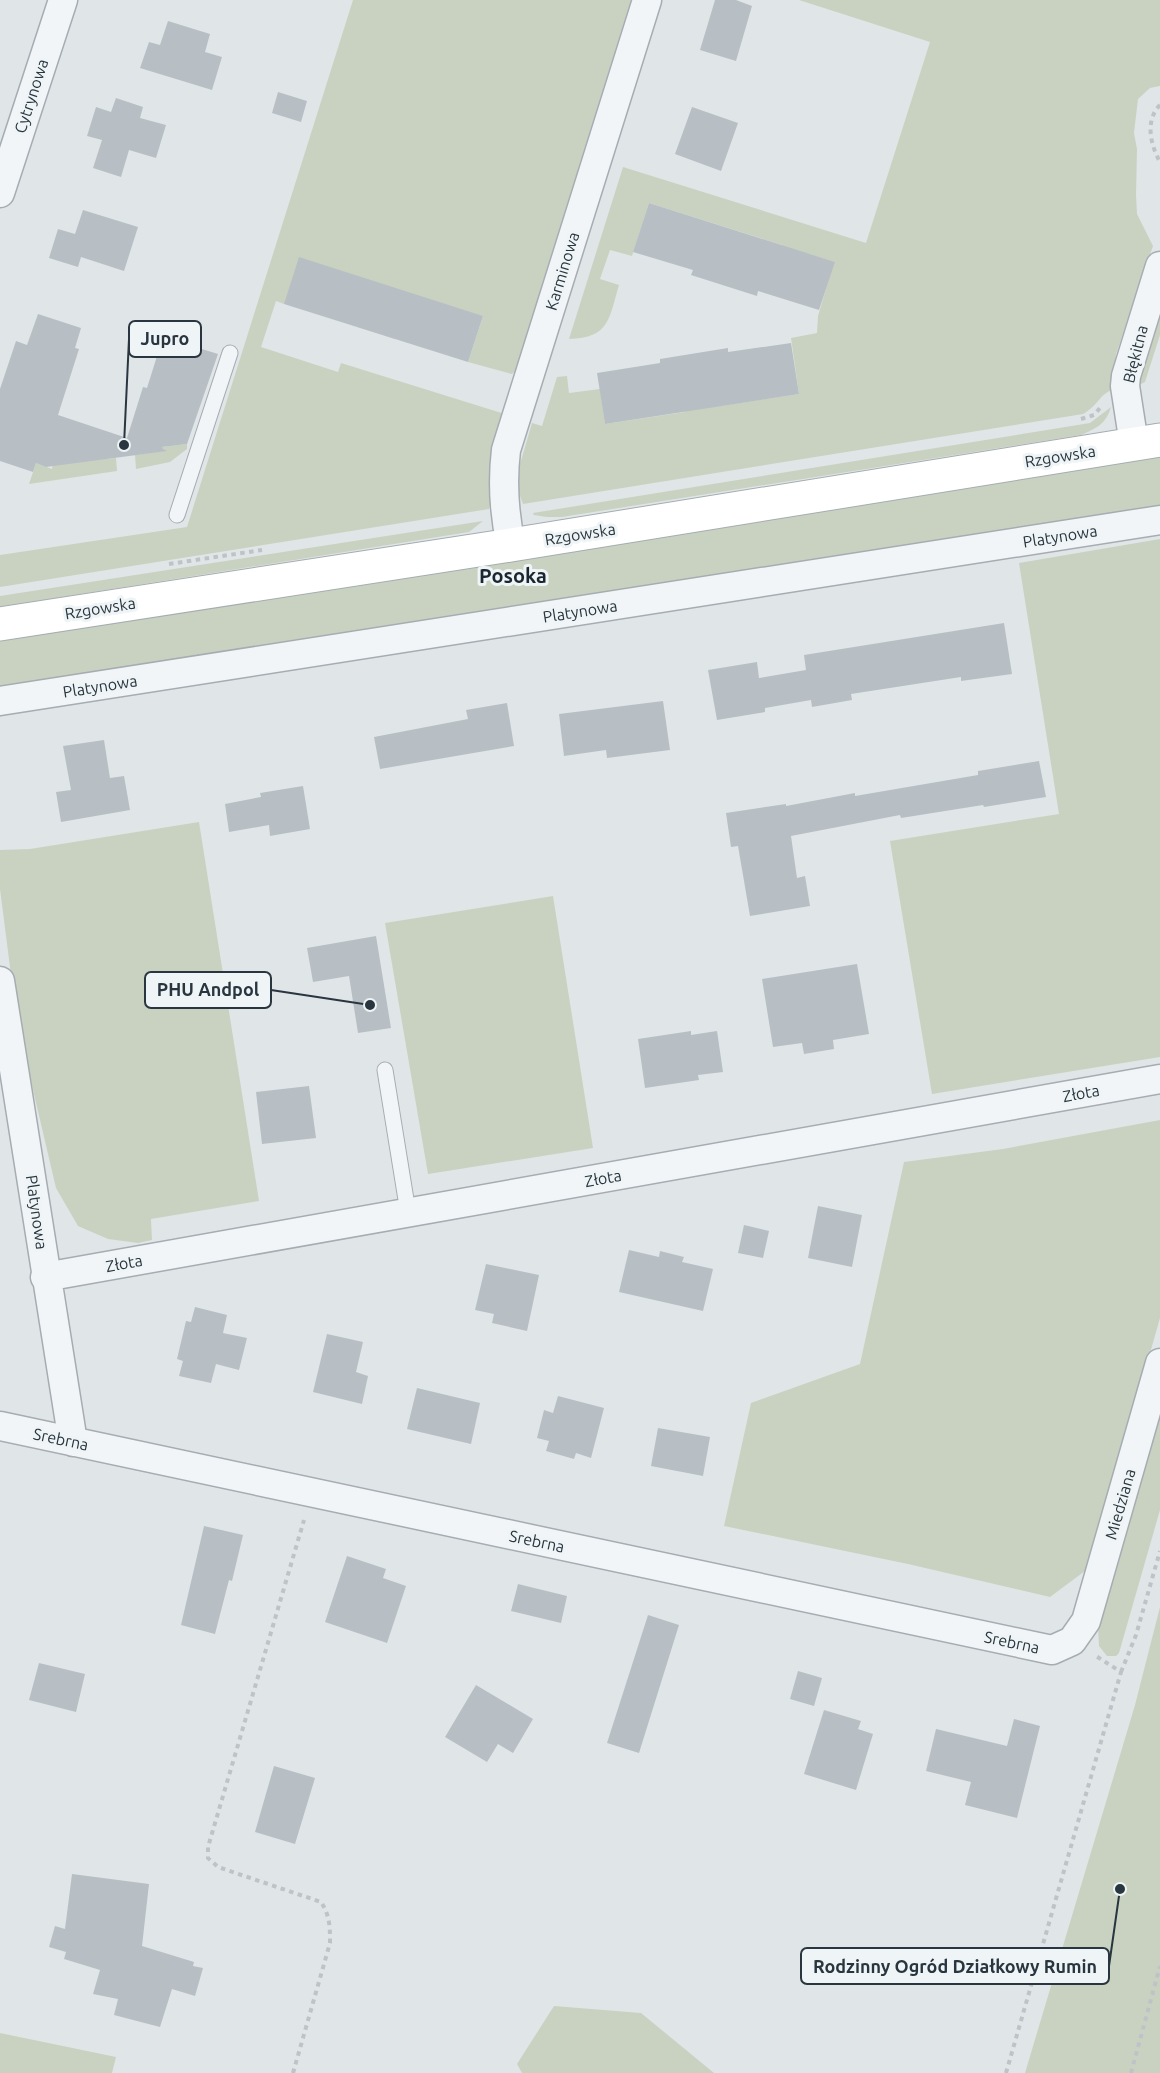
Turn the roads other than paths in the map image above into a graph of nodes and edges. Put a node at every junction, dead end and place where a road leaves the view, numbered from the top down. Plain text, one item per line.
1 (63, 0) edge
2 (647, 0) edge
3 (0, 193) edge
4 (1160, 266) edge
5 (230, 353) dead end
6 (1147, 442) edge
7 (177, 515) dead end
8 (1160, 520) edge
9 (511, 545) junction
10 (0, 624) edge
11 (0, 701) edge
12 (0, 981) edge
13 (384, 1070) dead end
14 (1160, 1079) edge
15 (408, 1212) junction
16 (45, 1277) junction
17 (1160, 1363) edge
18 (0, 1426) edge
19 (73, 1442) junction
20 (1072, 1641) joint

1 - 3 street, Cytrynowa
2 - 9 street, Karminowa
4 - 6 street, Błękitna
5 - 7 lane
6 - 9 street, Rzgowska
8 - 11 street, Platynowa
9 - 10 street, Rzgowska
12 - 16 street, Platynowa
13 - 15 lane
14 - 15 street, Złota
15 - 16 street, Złota
16 - 19 street, Platynowa
17 - 20 street, Miedziana
18 - 19 street, Srebrna
19 - 20 street, Srebrna

